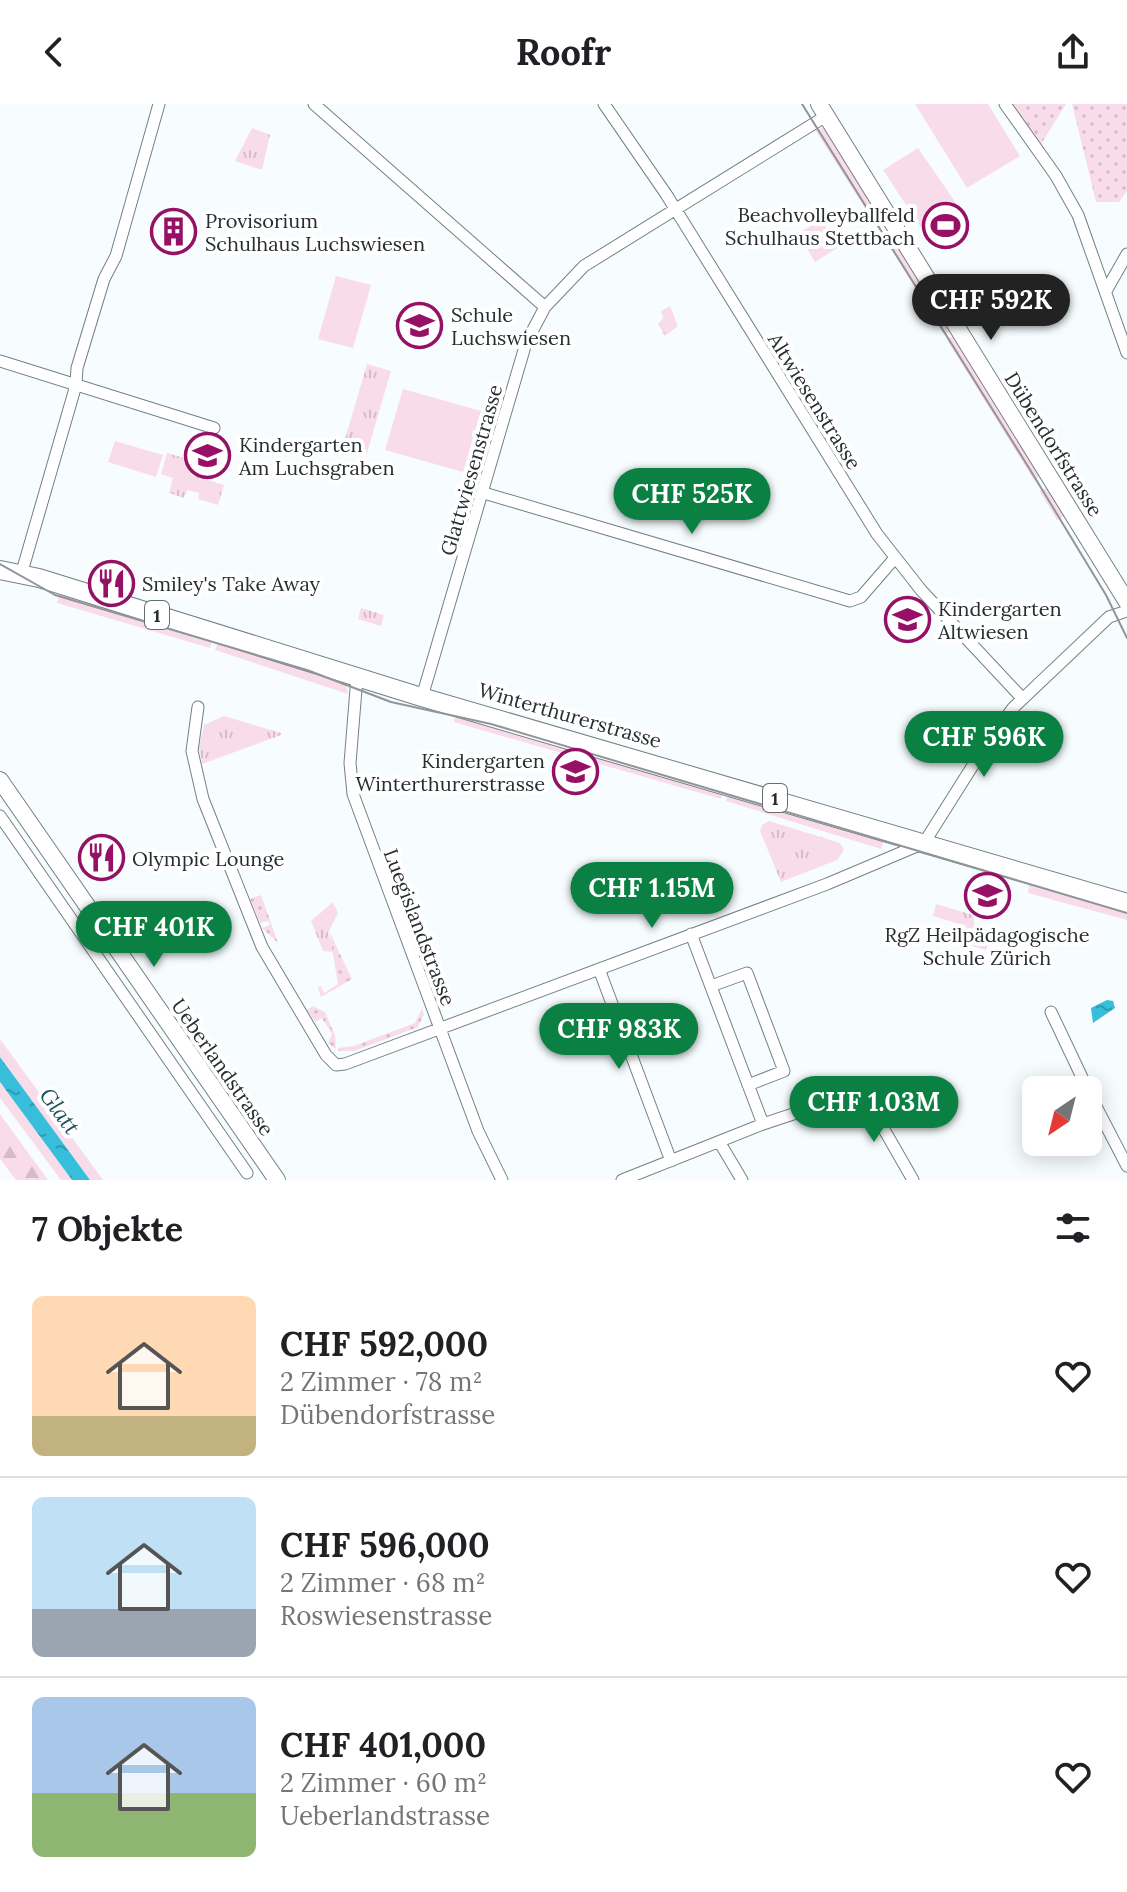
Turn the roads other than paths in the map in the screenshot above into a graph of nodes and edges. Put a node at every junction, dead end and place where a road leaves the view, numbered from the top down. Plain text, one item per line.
1 (159, 104) edge
2 (314, 104) edge
3 (604, 104) edge
4 (1005, 104) edge
5 (823, 110) edge
6 (675, 209) junction
7 (1127, 254) edge
8 (1106, 292) junction
9 (545, 307) junction
10 (1127, 353) edge
11 (0, 361) edge
12 (76, 385) junction
13 (214, 428) dead end
14 (484, 493) junction
15 (894, 559) junction
16 (0, 570) edge
17 (21, 575) junction
18 (1127, 602) edge
19 (1127, 611) edge
20 (357, 677) junction
21 (422, 697) junction
22 (1022, 698) junction
23 (198, 707) dead end
24 (0, 780) edge
25 (0, 816) edge
26 (924, 843) junction
27 (1127, 903) edge
28 (691, 934) junction
29 (599, 969) junction
30 (711, 986) junction
31 (1051, 1012) dead end
32 (439, 1028) junction
33 (1081, 1076) edge
34 (748, 1085) junction
35 (1102, 1117) edge
36 (763, 1124) junction
37 (720, 1143) junction
38 (671, 1161) junction
39 (1127, 1166) edge
40 (247, 1173) dead end
41 (277, 1180) edge
42 (502, 1180) edge
43 (622, 1180) edge
44 (742, 1180) edge
45 (913, 1180) edge

1 - 12 street
2 - 9 street
3 - 6 street, Altwiesenstrasse
4 - 8 street
5 - 6 street, Glattwiesenstrasse
5 - 18 street, Dübendorfstrasse
6 - 9 street, Glattwiesenstrasse
6 - 15 street, Altwiesenstrasse
7 - 8 street
8 - 10 street
9 - 14 street, Glattwiesenstrasse
11 - 12 street
12 - 13 street
12 - 17 street
14 - 15 street
14 - 21 street, Glattwiesenstrasse
15 - 22 street, Altwiesenstrasse
16 - 17 main road, Winterthurerstrasse / 1
17 - 20 main road, Winterthurerstrasse / 1
19 - 22 street
20 - 21 main road, Winterthurerstrasse / 1
20 - 32 street, Luegislandstrasse
21 - 26 main road, Winterthurerstrasse / 1
22 - 26 street
23 - 32 street
24 - 41 street, Ueberlandstrasse
25 - 40 street, Ueberlandstrasse
26 - 27 main road, Winterthurerstrasse / 1
26 - 28 street
28 - 29 street
28 - 30 street
29 - 32 street
29 - 38 street
30 - 34 street
30 - 34 street
31 - 33 street
32 - 42 street, Luegislandstrasse
34 - 36 street
35 - 39 street
36 - 37 street
36 - 45 street
37 - 38 street
37 - 44 street
38 - 43 street

